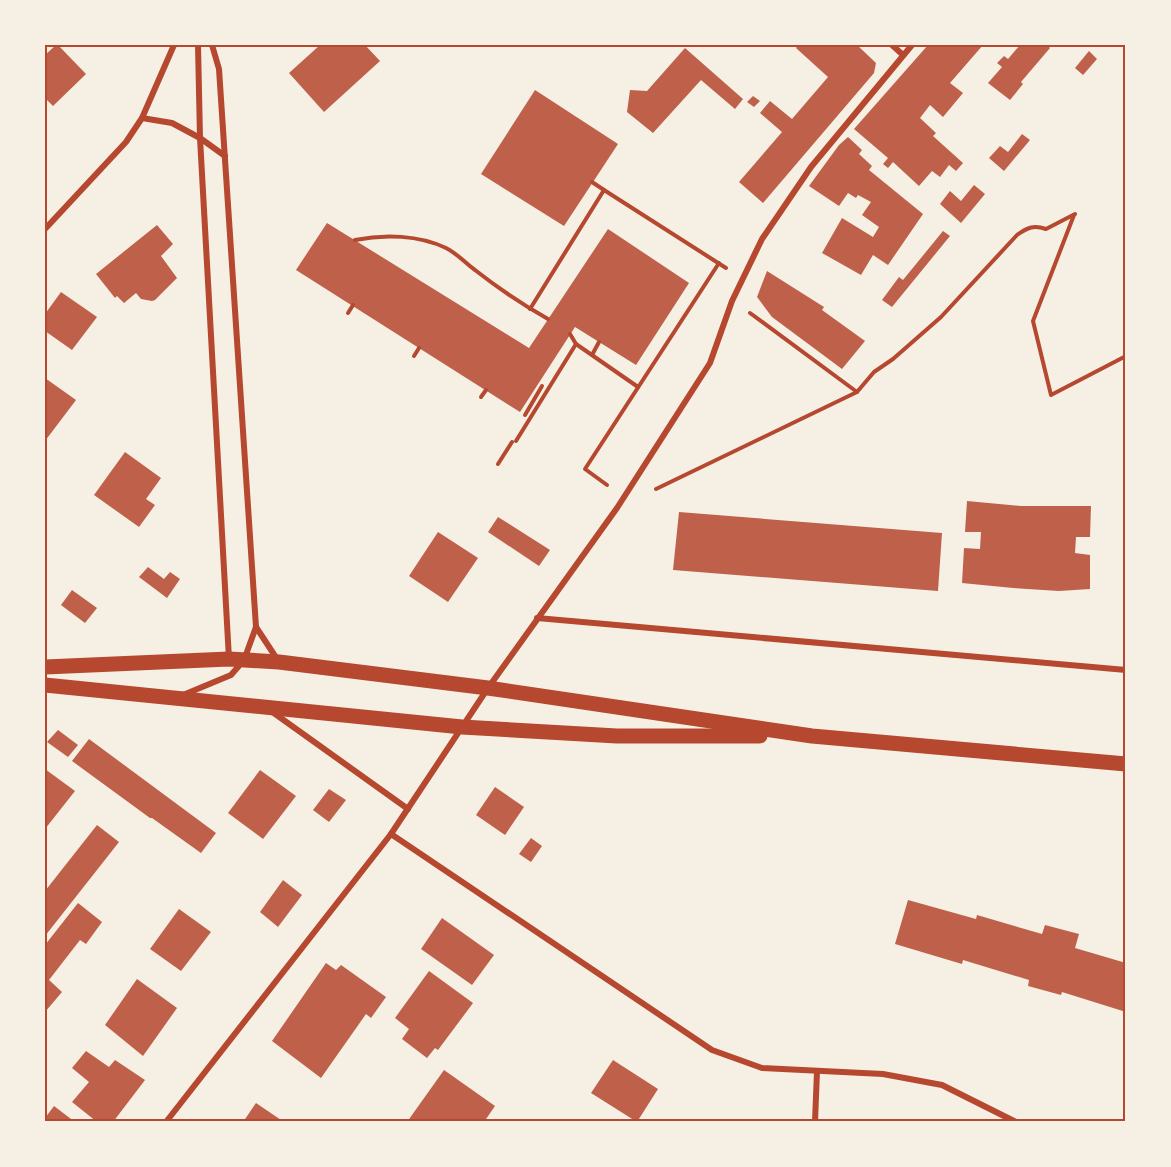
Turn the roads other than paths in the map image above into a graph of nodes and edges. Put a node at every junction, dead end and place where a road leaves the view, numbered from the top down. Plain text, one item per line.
1 (174, 45) edge
2 (198, 45) edge
3 (212, 45) edge
4 (892, 45) edge
5 (912, 45) edge
6 (903, 55) junction
7 (142, 118) junction
8 (200, 138) junction
9 (225, 156) junction
10 (45, 229) edge
11 (537, 618) junction
12 (256, 627) junction
13 (237, 660) junction
14 (279, 662) junction
15 (45, 667) edge
16 (1126, 670) edge
17 (45, 685) edge
18 (488, 688) junction
19 (174, 698) junction
20 (265, 708) junction
21 (462, 727) junction
22 (812, 736) junction
23 (1126, 764) edge
24 (408, 808) junction
25 (391, 834) junction
26 (817, 1071) junction
27 (166, 1122) edge
28 (815, 1122) edge
29 (1016, 1122) edge

1 - 7 street
2 - 8 street
3 - 9 street
4 - 6 street
5 - 6 street
6 - 11 street
7 - 8 street
7 - 10 street
8 - 9 street
8 - 13 street
9 - 12 street
11 - 16 street
11 - 18 street
12 - 13 street
12 - 14 street
13 - 14 main road
13 - 15 main road
13 - 19 street
14 - 18 main road
17 - 19 main road
18 - 21 street
18 - 22 main road
19 - 20 main road
20 - 21 main road
20 - 24 street
21 - 22 main road
21 - 24 street
22 - 23 main road
24 - 25 street
25 - 26 street
25 - 27 street
26 - 28 street
26 - 29 street

